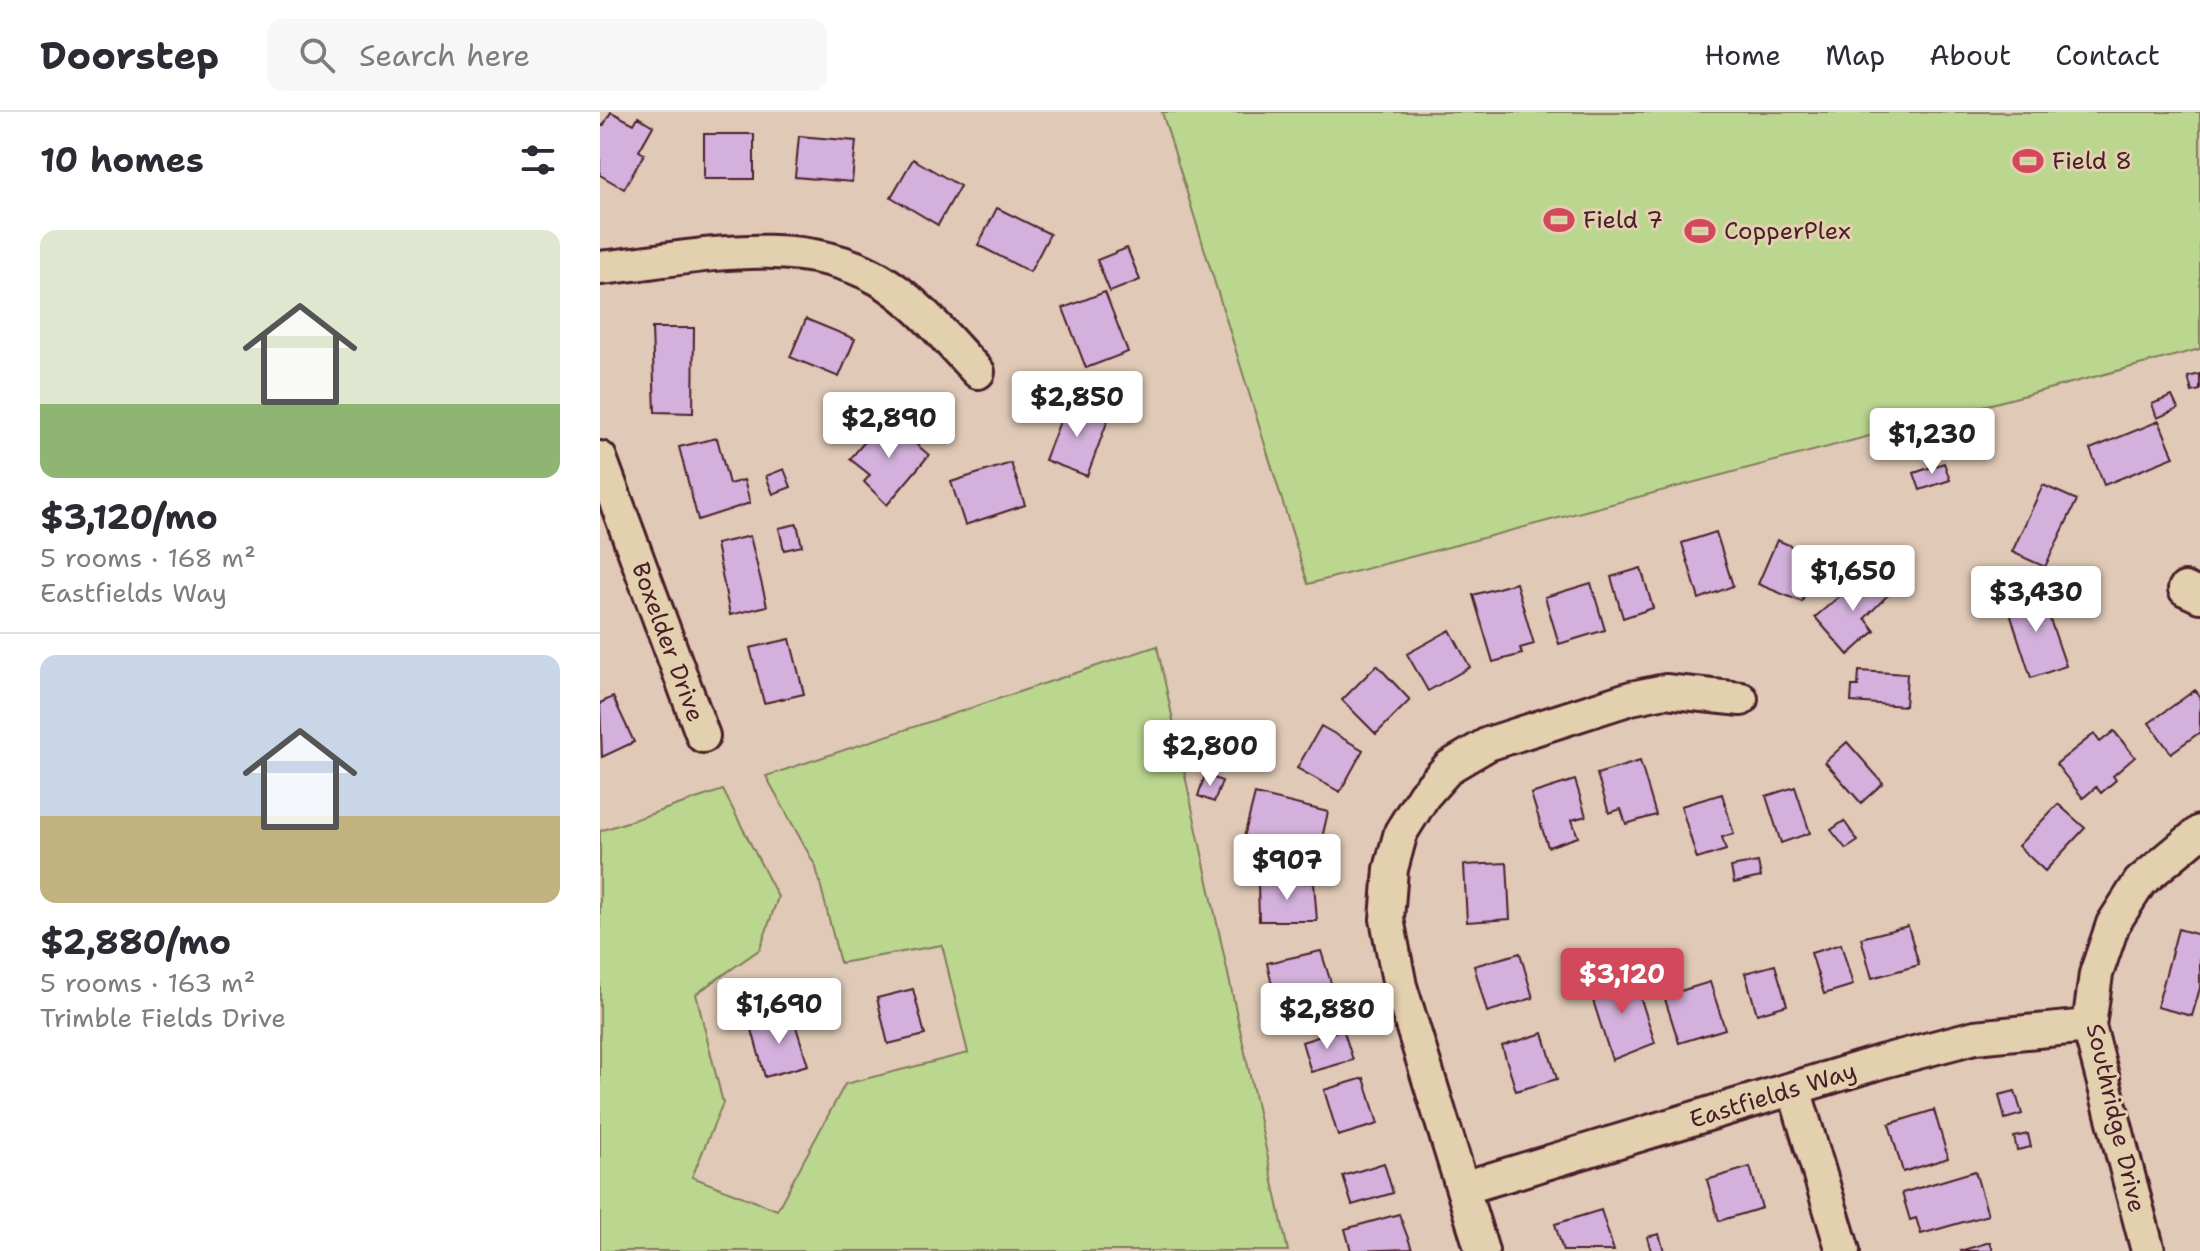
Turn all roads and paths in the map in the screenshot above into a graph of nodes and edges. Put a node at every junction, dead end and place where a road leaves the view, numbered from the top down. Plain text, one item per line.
1 (600, 268) edge
2 (978, 372) dead end
3 (600, 458) edge
4 (1741, 699) dead end
5 (703, 736) dead end
6 (2200, 832) edge
7 (2089, 1026) junction
8 (1794, 1089) junction
9 (1463, 1188) junction
10 (1482, 1251) edge
11 (1843, 1251) edge
12 (2148, 1251) edge

1 - 2 street
3 - 5 street, Boxelder Drive
4 - 9 street
6 - 7 street, Southridge Drive
7 - 8 street, Eastfields Way
7 - 12 street, Southridge Drive
8 - 9 street, Eastfields Way
8 - 11 street
9 - 10 street

